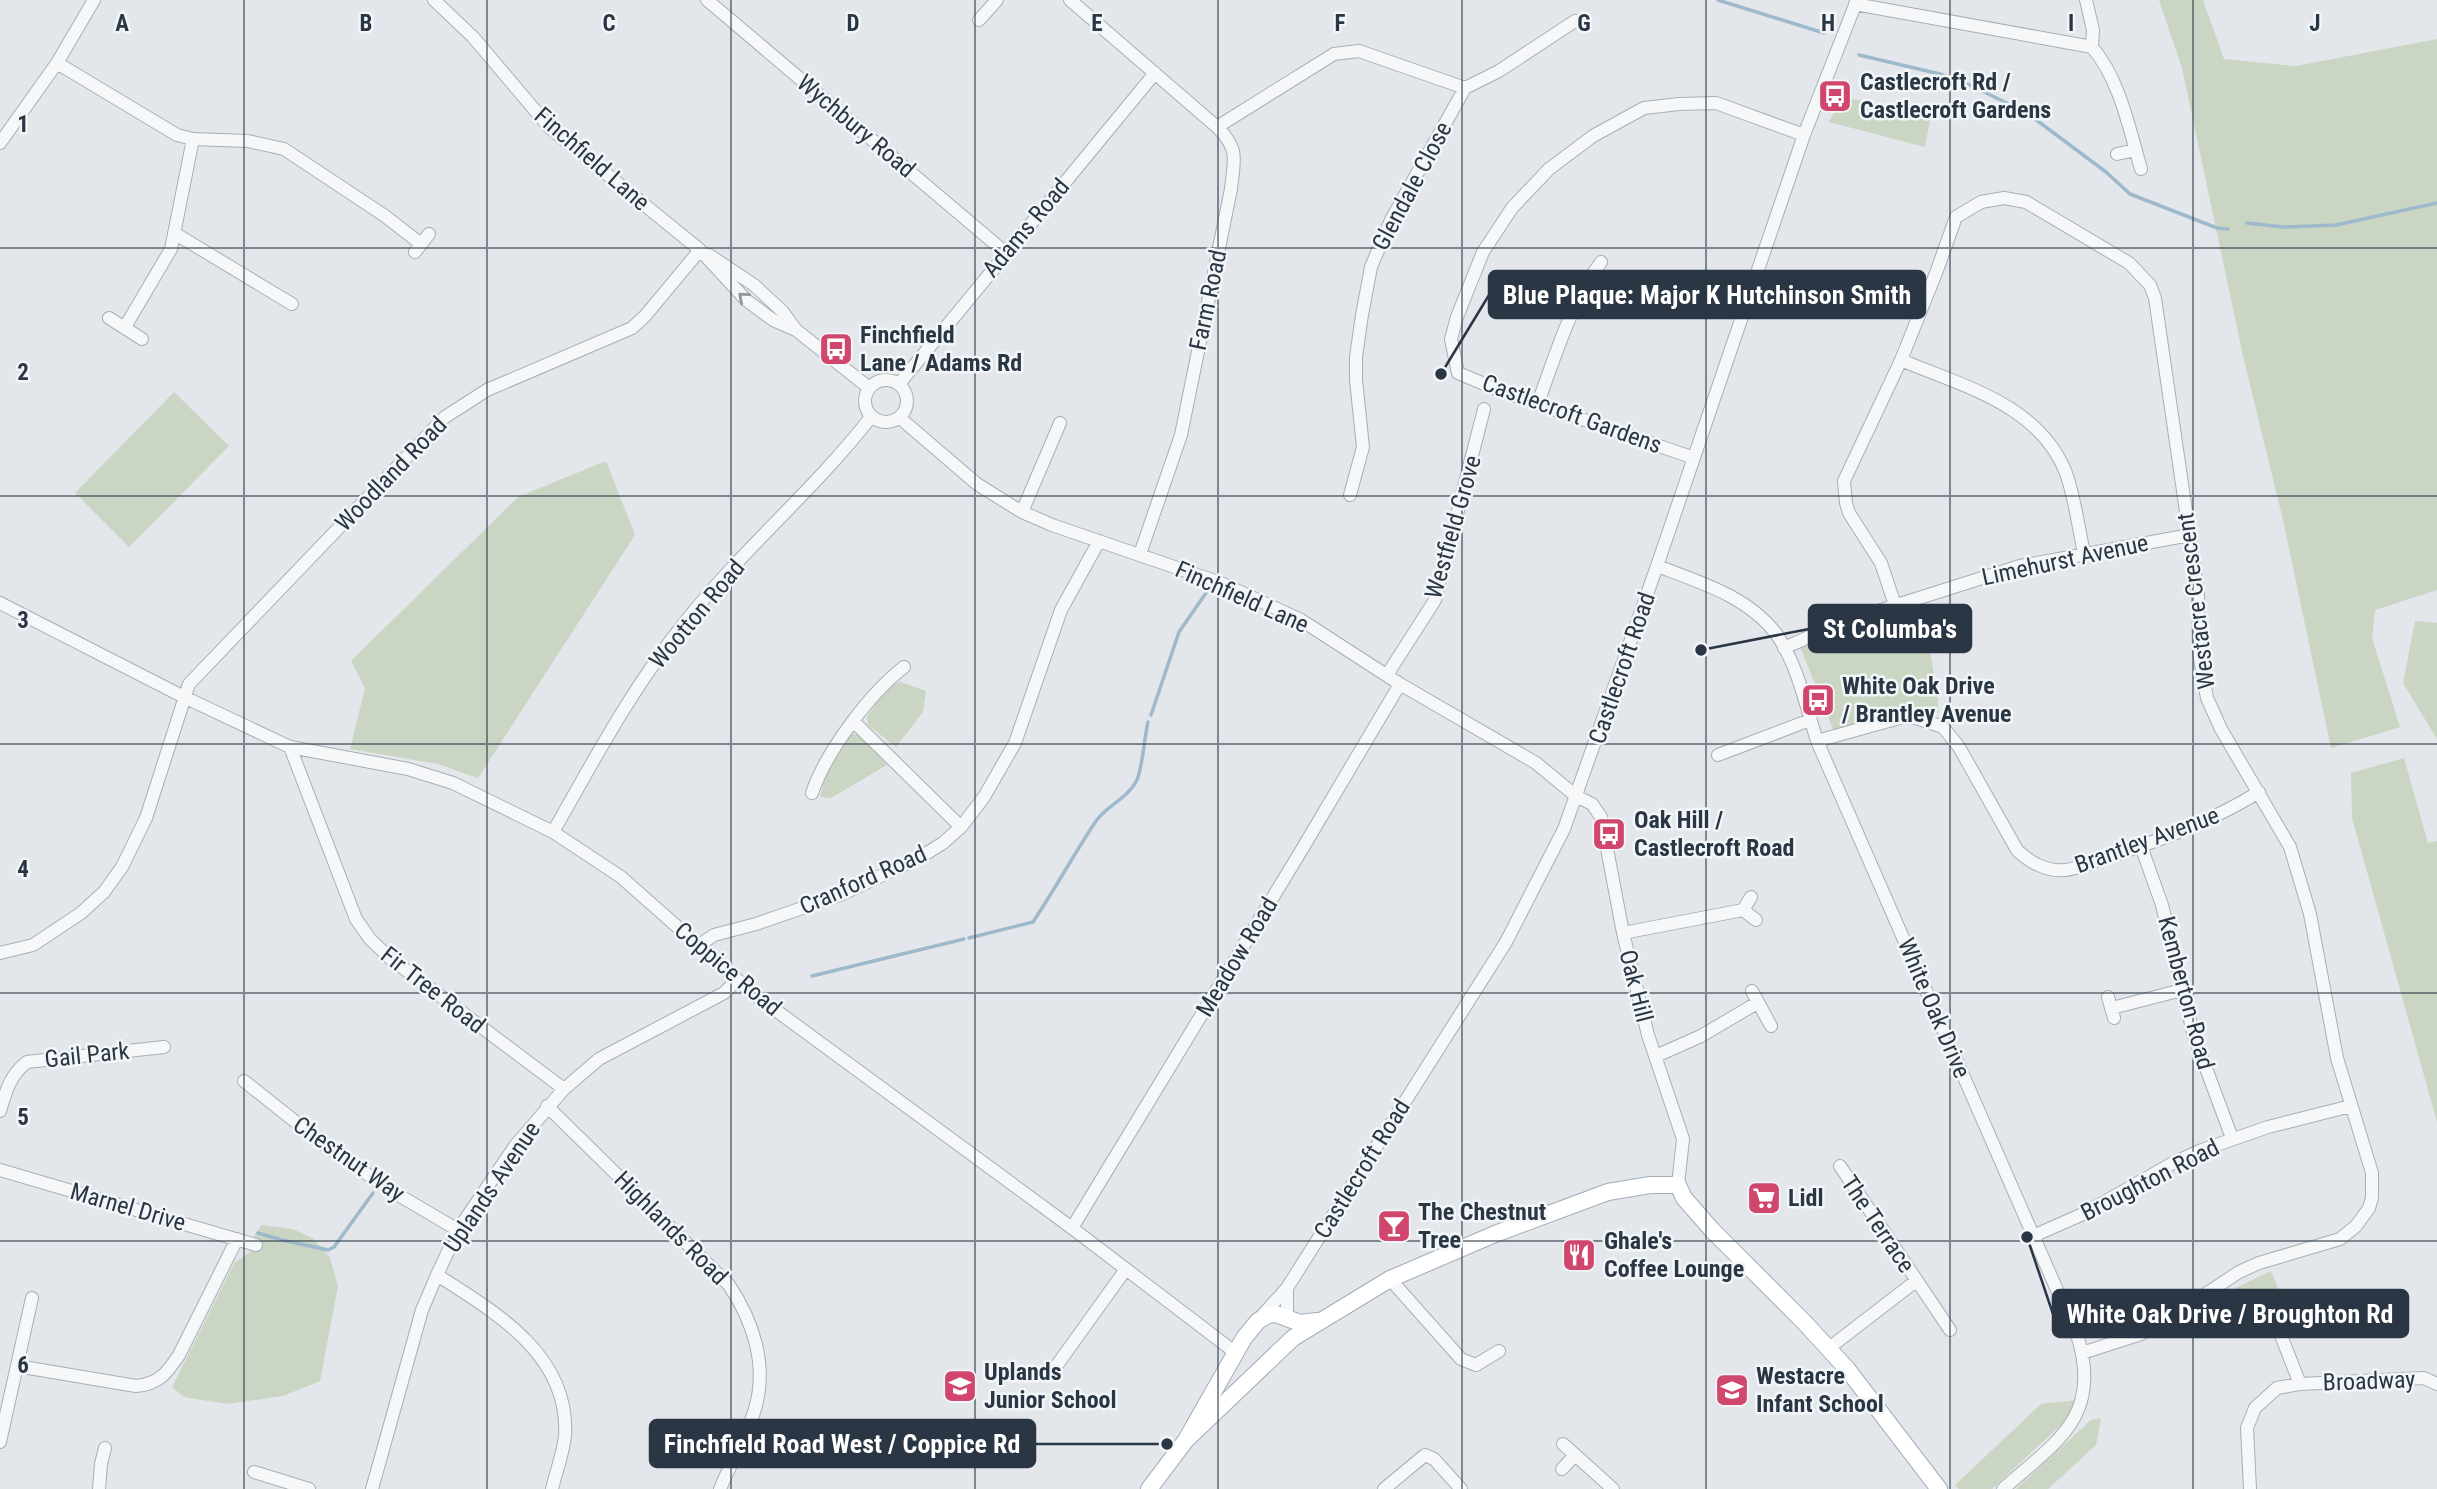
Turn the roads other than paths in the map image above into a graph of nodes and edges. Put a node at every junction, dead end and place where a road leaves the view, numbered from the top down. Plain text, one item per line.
1 (94, 0) edge
2 (434, 0) edge
3 (707, 0) edge
4 (997, 0) edge
5 (1070, 0) edge
6 (2086, 0) edge
7 (1856, 2) edge
8 (979, 20) dead end
9 (1575, 21) dead end
10 (2092, 47) junction
11 (57, 63) junction
12 (1155, 73) junction
13 (1465, 88) junction
14 (1217, 127) junction
15 (1804, 135) junction
16 (192, 139) junction
17 (0, 143) edge
18 (2136, 150) junction
19 (2117, 154) dead end
20 (2141, 169) dead end
21 (174, 233) junction
22 (422, 243) dead end
23 (700, 250) junction
24 (1006, 253) junction
25 (1601, 262) dead end
26 (292, 304) dead end
27 (109, 318) dead end
28 (125, 327) junction
29 (142, 339) dead end
30 (1901, 360) junction
31 (899, 384) junction
32 (869, 387) junction
33 (1538, 403) junction
34 (1484, 409) dead end
35 (871, 417) junction
36 (900, 418) junction
37 (1060, 423) dead end
38 (1694, 458) junction
39 (1350, 495) dead end
40 (1022, 512) junction
41 (2190, 535) junction
42 (1099, 541) junction
43 (2084, 552) junction
44 (1140, 554) junction
45 (1657, 566) junction
46 (0, 603) edge
47 (1895, 605) junction
48 (1784, 648) junction
49 (904, 667) dead end
50 (1387, 675) junction
51 (1400, 684) junction
52 (184, 697) junction
53 (1810, 720) junction
54 (853, 721) junction
55 (1817, 741) junction
56 (290, 747) junction
57 (1718, 755) dead end
58 (2259, 792) junction
59 (812, 793) dead end
60 (1576, 796) junction
61 (961, 827) junction
62 (553, 832) junction
63 (2141, 846) junction
64 (1751, 897) dead end
65 (1743, 910) junction
66 (1756, 920) dead end
67 (1623, 933) junction
68 (698, 946) junction
69 (0, 953) edge
70 (737, 980) junction
71 (2182, 990) junction
72 (2111, 1008) dead end
73 (1771, 1026) dead end
74 (164, 1046) dead end
75 (1656, 1056) junction
76 (244, 1082) dead end
77 (564, 1089) junction
78 (547, 1106) junction
79 (2351, 1106) junction
80 (0, 1111) edge
81 (2232, 1138) junction
82 (1840, 1166) dead end
83 (0, 1170) edge
84 (1678, 1185) junction
85 (1072, 1228) junction
86 (458, 1230) junction
87 (2033, 1236) junction
88 (237, 1239) junction
89 (256, 1245) dead end
90 (1126, 1269) junction
91 (437, 1275) junction
92 (1390, 1279) junction
93 (1916, 1281) junction
94 (1287, 1288) junction
95 (32, 1298) dead end
96 (2273, 1315) dead end
97 (1289, 1319) junction
98 (1258, 1321) junction
99 (1320, 1321) junction
100 (1950, 1331) dead end
101 (1293, 1338) junction
102 (1240, 1345) junction
103 (1829, 1348) junction
104 (1499, 1351) dead end
105 (2082, 1353) junction
106 (17, 1366) junction
107 (1264, 1366) junction
108 (1052, 1372) dead end
109 (2300, 1384) junction
110 (2437, 1384) edge
111 (1186, 1440) junction
112 (0, 1441) edge
113 (1563, 1444) dead end
114 (105, 1448) dead end
115 (1575, 1455) junction
116 (1562, 1469) dead end
117 (254, 1472) dead end
118 (99, 1489) edge
119 (309, 1489) edge
120 (372, 1489) edge
121 (552, 1489) edge
122 (720, 1489) edge
123 (1149, 1489) edge
124 (1384, 1489) edge
125 (1461, 1489) edge
126 (1613, 1489) edge
127 (1939, 1489) edge
128 (2003, 1489) edge
129 (2250, 1489) edge

1 - 11 street
2 - 23 street, Finchfield Lane
3 - 24 street, Wychbury Road
4 - 8 street
5 - 12 street, Farm Road
6 - 10 street
7 - 10 street
7 - 15 street, Castlecroft Road
9 - 13 street
10 - 18 street
11 - 16 street
11 - 17 street
12 - 14 street, Farm Road
12 - 24 street, Adams Road
13 - 14 street
13 - 39 street, Glendale Close
14 - 44 street, Farm Road
15 - 33 street, Castlecroft Gardens
15 - 38 street, Castlecroft Road
16 - 21 street
16 - 22 street
18 - 19 street
18 - 20 street
21 - 26 street
21 - 28 street
23 - 32 street, Finchfield Lane
23 - 52 street, Woodland Road
24 - 31 street, Adams Road
25 - 33 street
27 - 28 street
28 - 29 street
30 - 41 street, Westacre Crescent
30 - 43 street
30 - 47 street, Westacre Crescent
31 - 32 street
31 - 36 street
32 - 35 street
33 - 38 street, Castlecroft Gardens
34 - 50 street, Westfield Grove
35 - 36 street
35 - 62 street, Wootton Road
36 - 40 street, Finchfield Lane
37 - 40 street
38 - 45 street, Castlecroft Road
40 - 42 street, Finchfield Lane
41 - 43 street, Limehurst Avenue
41 - 58 street, Westacre Crescent
42 - 44 street, Finchfield Lane
42 - 61 street, Cranford Road
43 - 47 street, Limehurst Avenue
44 - 50 street, Finchfield Lane
45 - 48 street, White Oak Drive
45 - 60 street, Castlecroft Road
46 - 52 street, Coppice Road
47 - 48 street, Limehurst Avenue
48 - 53 street, White Oak Drive
49 - 54 street
50 - 51 street, Finchfield Lane
51 - 60 street, Finchfield Lane
51 - 85 street, Meadow Road
52 - 56 street, Coppice Road
52 - 69 street, Woodland Road
53 - 55 street, White Oak Drive
53 - 57 street
54 - 59 street
54 - 61 street
55 - 63 street, Brantley Avenue
55 - 87 street, White Oak Drive
56 - 62 street, Coppice Road
56 - 77 street, Fir Tree Road
58 - 63 street, Brantley Avenue
58 - 79 street, Westacre Crescent
60 - 67 street, Oak Hill
60 - 94 street, Castlecroft Road
61 - 68 street, Cranford Road
62 - 68 street, Coppice Road
63 - 71 street, Kemberton Road
64 - 65 street
65 - 66 street
65 - 67 street
67 - 75 street, Oak Hill
68 - 70 street, Coppice Road
70 - 77 street, Uplands Avenue
70 - 85 street, Coppice Road
71 - 72 street
71 - 81 street, Kemberton Road
73 - 75 street
74 - 80 street, Gail Park
75 - 84 street, Oak Hill
76 - 86 street, Chestnut Way
77 - 78 street, Uplands Avenue
78 - 86 street, Uplands Avenue
78 - 122 street, Highlands Road
79 - 81 street, Broughton Road
79 - 105 street, Westacre Crescent
81 - 87 street, Broughton Road
82 - 93 street, The Terrace
83 - 88 street, Marnel Drive
84 - 92 main road
84 - 103 main road
85 - 90 street, Coppice Road
86 - 91 street, Uplands Avenue
87 - 105 street, White Oak Drive
88 - 89 street, Marnel Drive
88 - 106 street
90 - 102 street, Coppice Road
90 - 108 street
91 - 120 street, Uplands Avenue
91 - 121 street
92 - 99 main road
92 - 104 street
93 - 100 street, The Terrace
93 - 103 street, The Terrace
94 - 97 street
94 - 98 street, Castlecroft Road
95 - 106 street
96 - 109 street, Broadway
97 - 98 main road
97 - 99 main road
97 - 101 main road
98 - 102 main road
99 - 101 main road
101 - 107 main road
102 - 107 main road
102 - 111 main road
103 - 127 main road
105 - 128 street, White Oak Drive
106 - 112 street
107 - 111 main road
109 - 110 street, Broadway
109 - 129 street, Broadway
111 - 123 main road
113 - 115 street
114 - 118 street
115 - 116 street
115 - 126 street
117 - 119 street
124 - 125 street

